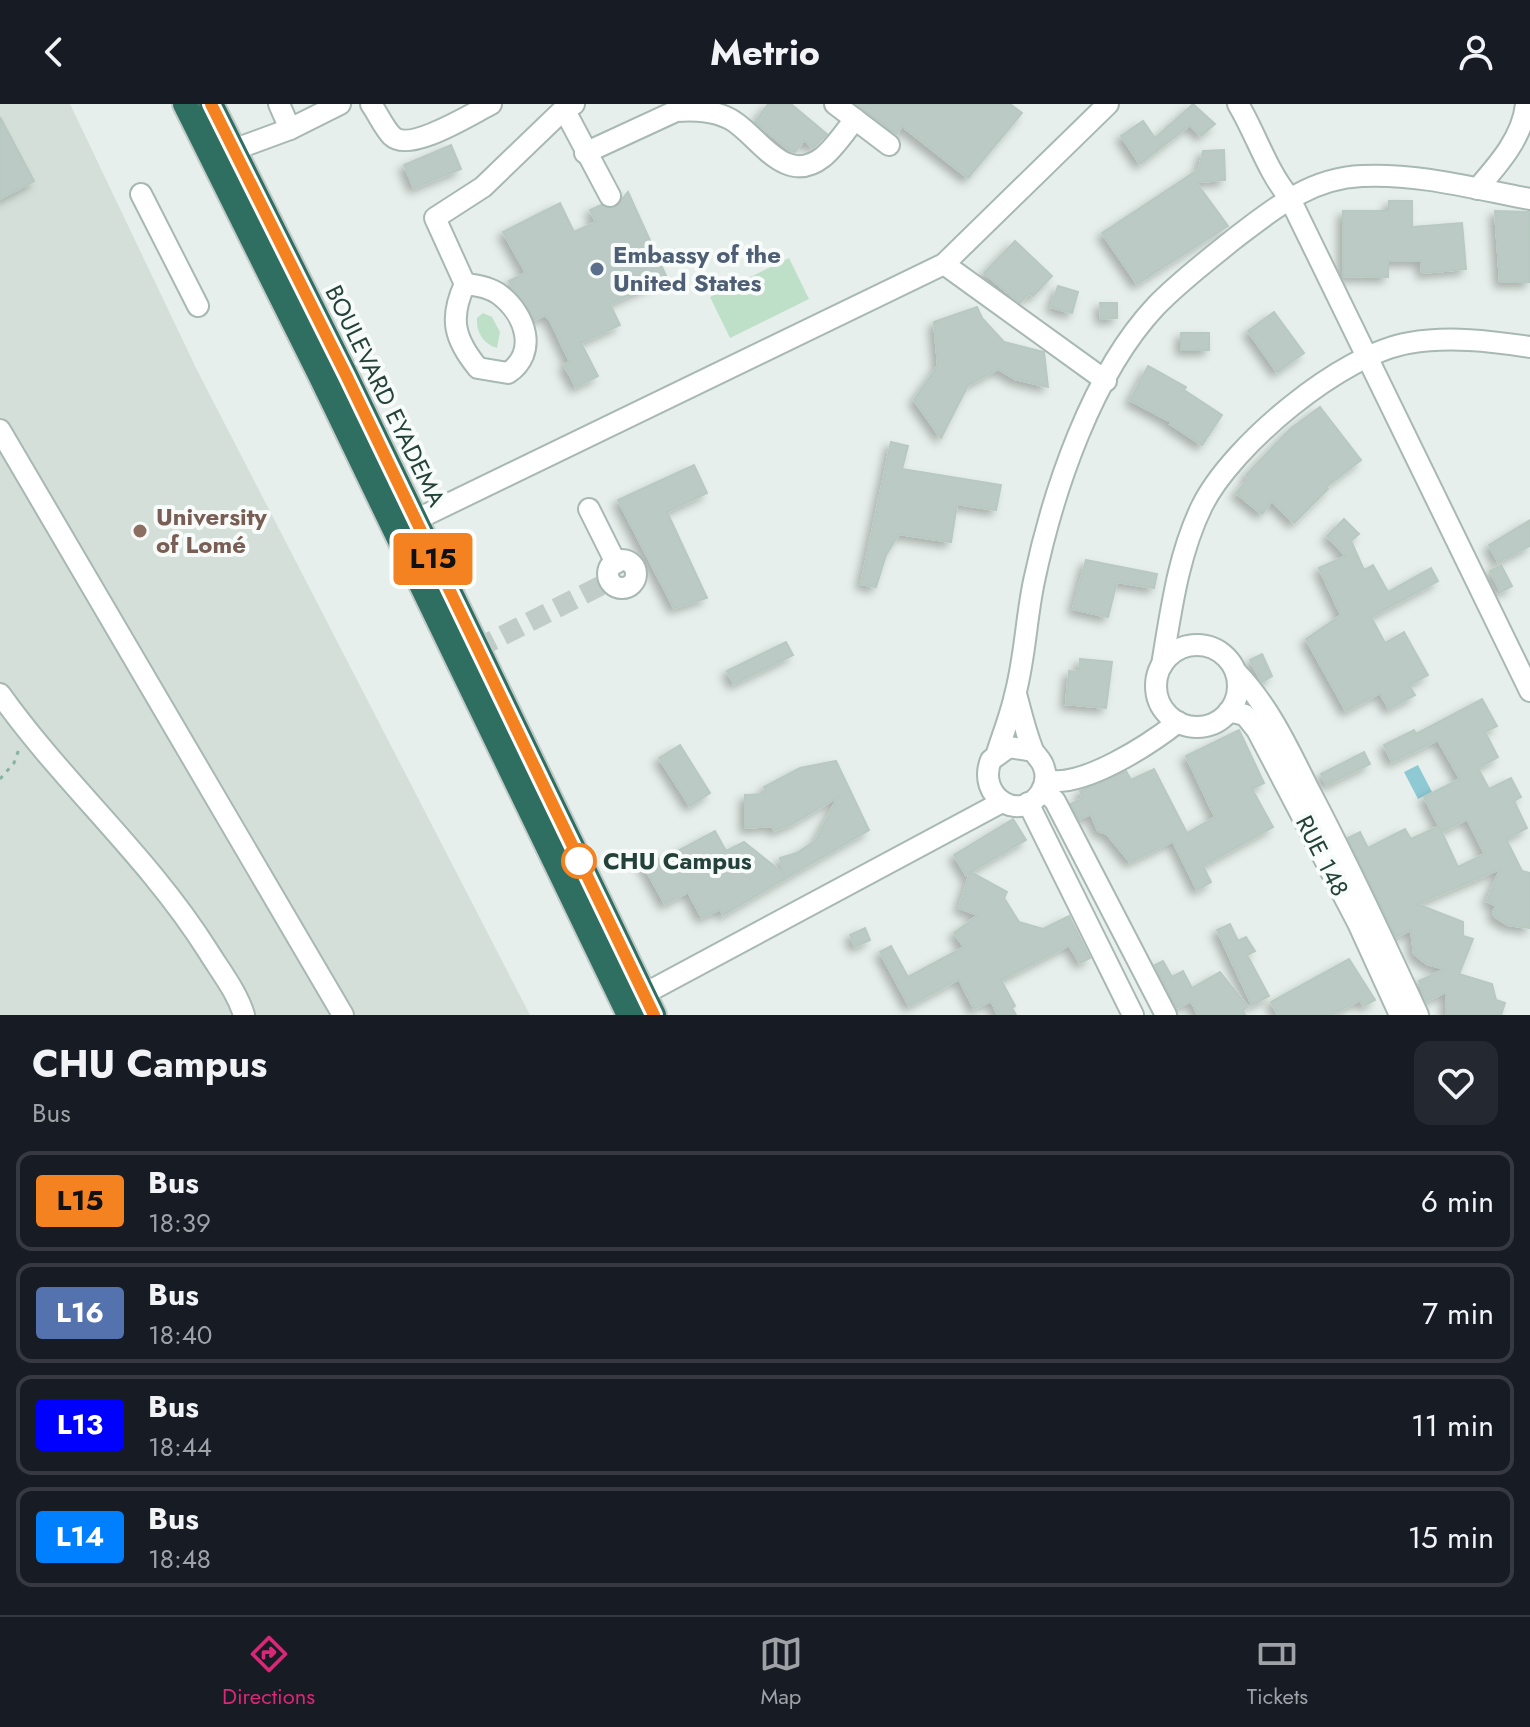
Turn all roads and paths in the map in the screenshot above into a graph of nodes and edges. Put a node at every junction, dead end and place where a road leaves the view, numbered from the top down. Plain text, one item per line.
1 (185, 104) edge
2 (211, 104) edge
3 (279, 104) edge
4 (340, 104) edge
5 (371, 104) edge
6 (491, 104) edge
7 (835, 104) edge
8 (1108, 104) edge
9 (1238, 104) edge
10 (1526, 104) edge
11 (569, 107) edge
12 (855, 119) junction
13 (290, 129) junction
14 (889, 145) dead end
15 (585, 153) junction
16 (222, 154) junction
17 (1477, 189) junction
18 (141, 194) dead end
19 (610, 196) dead end
20 (1289, 197) junction
21 (1530, 199) edge
22 (944, 264) junction
23 (465, 284) junction
24 (198, 306) dead end
25 (1530, 347) edge
26 (1369, 357) junction
27 (1106, 381) junction
28 (0, 430) edge
29 (589, 509) dead end
30 (405, 526) junction
31 (616, 563) dead end
32 (1162, 665) junction
33 (1236, 672) junction
34 (1530, 691) edge
35 (0, 694) edge
36 (1016, 694) junction
37 (1229, 711) junction
38 (1178, 722) junction
39 (26, 731) junction
40 (1033, 751) junction
41 (997, 753) junction
42 (0, 779) edge
43 (1039, 791) junction
44 (1002, 802) junction
45 (1396, 987) junction
46 (630, 1011) edge
47 (244, 1015) edge
48 (343, 1015) edge
49 (1133, 1015) edge
50 (1166, 1015) edge
51 (1400, 1015) edge
52 (1418, 1015) edge

1 - 16 highway, BOULEVARD EYADEMA
2 - 16 highway, BOULEVARD EYADEMA
3 - 13 street
4 - 13 street
5 - 6 street
7 - 12 street
8 - 22 street
9 - 20 street
10 - 17 street
11 - 15 street
11 - 23 street
12 - 14 street
12 - 15 street
13 - 16 street
15 - 19 street
16 - 30 highway, BOULEVARD EYADEMA
17 - 20 street
17 - 21 street
18 - 24 street
20 - 26 street
20 - 27 street
22 - 27 street
22 - 30 street
23 - 23 street
25 - 26 street
26 - 32 street
26 - 34 street
27 - 36 street
28 - 48 street
29 - 31 street
30 - 46 highway, BOULEVARD EYADEMA
30 - 46 highway, BOULEVARD EYADEMA
32 - 33 street
32 - 38 street
33 - 37 street
33 - 45 street
35 - 39 street
36 - 40 street
36 - 41 street
37 - 38 street
37 - 45 street, RUE 148
38 - 43 street
39 - 42 path
39 - 47 street
40 - 41 street
40 - 43 street
41 - 44 street
43 - 44 street
43 - 49 street
43 - 50 street
44 - 46 street
45 - 51 street, RUE 148
45 - 52 street

